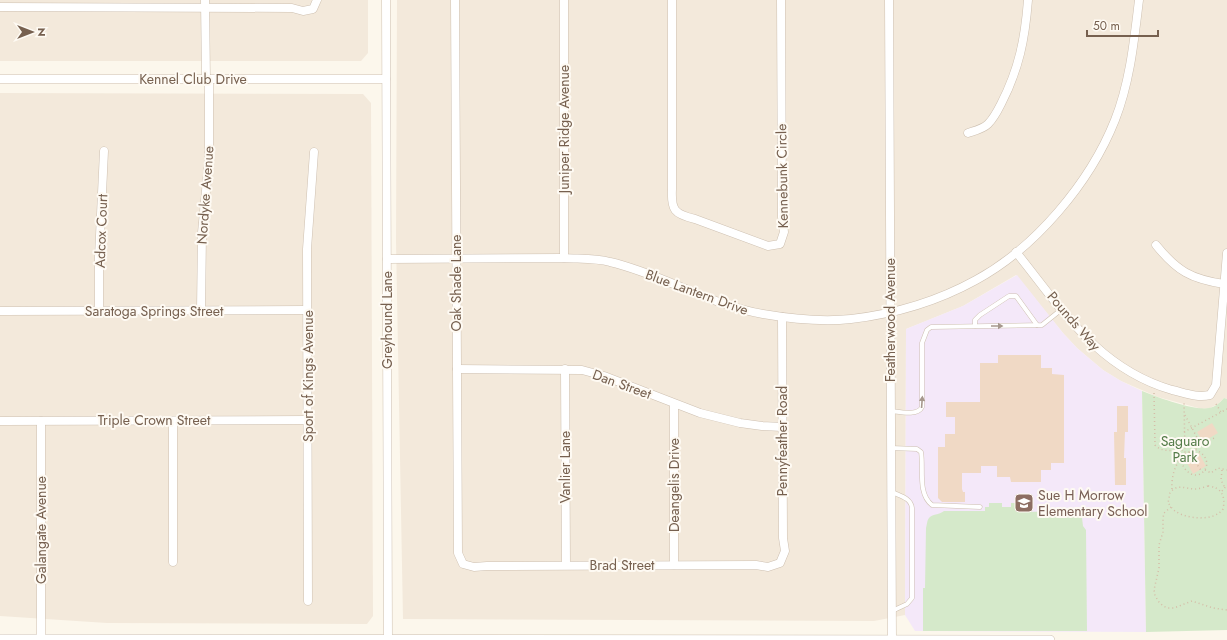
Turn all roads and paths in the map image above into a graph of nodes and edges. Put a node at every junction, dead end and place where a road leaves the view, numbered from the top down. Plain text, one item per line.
1 (317, 0) edge
2 (386, 0) edge
3 (455, 0) edge
4 (564, 0) edge
5 (672, 0) edge
6 (781, 0) edge
7 (889, 0) edge
8 (1028, 0) edge
9 (1139, 0) edge
10 (98, 3) edge
11 (205, 4) edge
12 (0, 7) edge
13 (0, 79) edge
14 (207, 79) junction
15 (386, 79) junction
16 (968, 133) dead end
17 (104, 151) dead end
18 (314, 152) dead end
19 (1156, 245) dead end
20 (1016, 252) junction
21 (1227, 253) edge
22 (456, 258) junction
23 (564, 258) junction
24 (387, 259) junction
25 (1224, 284) junction
26 (1062, 309) junction
27 (307, 310) junction
28 (0, 311) edge
29 (99, 311) junction
30 (201, 311) junction
31 (890, 312) junction
32 (782, 317) junction
33 (975, 326) junction
34 (1037, 326) junction
35 (457, 369) junction
36 (565, 369) junction
37 (1154, 393) dead end
38 (1184, 403) dead end
39 (674, 404) junction
40 (1216, 404) dead end
41 (1227, 409) edge
42 (891, 411) junction
43 (1221, 412) junction
44 (1184, 413) junction
45 (173, 420) junction
46 (308, 420) junction
47 (0, 421) edge
48 (41, 421) junction
49 (782, 427) junction
50 (1192, 428) junction
51 (1184, 432) junction
52 (1216, 436) dead end
53 (1201, 445) junction
54 (891, 448) junction
55 (1194, 449) junction
56 (1184, 450) junction
57 (1189, 452) junction
58 (1185, 454) junction
59 (1180, 458) junction
60 (1205, 470) junction
61 (1222, 470) junction
62 (1227, 470) edge
63 (1202, 472) junction
64 (1227, 485) edge
65 (1224, 488) junction
66 (1172, 489) junction
67 (891, 491) junction
68 (1222, 492) junction
69 (980, 507) dead end
70 (1171, 507) junction
71 (173, 562) dead end
72 (780, 563) joint
73 (463, 564) joint
74 (566, 565) junction
75 (674, 565) junction
76 (308, 601) dead end
77 (1227, 610) edge
78 (891, 611) junction
79 (0, 639) edge
80 (41, 639) edge
81 (388, 640) edge
82 (892, 640) edge
83 (1050, 640) edge

1 - 11 street
2 - 15 street, Greyhound Lane
3 - 22 street, Oak Shade Lane
4 - 23 street, Juniper Ridge Avenue
5 - 6 street, Kennebunk Circle
7 - 31 street, Featherwood Avenue
8 - 16 street
9 - 20 street, Blue Lantern Drive
10 - 11 street
10 - 12 street
11 - 14 street, Nordyke Avenue
13 - 14 street, Kennel Club Drive
14 - 15 street, Kennel Club Drive
14 - 30 street, Nordyke Avenue
15 - 24 street, Greyhound Lane
17 - 29 street, Adcox Court
18 - 27 street, Sport of Kings Avenue
19 - 25 street
20 - 26 street, Pounds Way
20 - 31 street, Blue Lantern Drive
21 - 25 street
22 - 23 street, Blue Lantern Drive
22 - 24 street, Blue Lantern Drive
22 - 35 street, Oak Shade Lane
23 - 32 street, Blue Lantern Drive
24 - 81 street, Greyhound Lane
25 - 26 street, Pounds Way
26 - 34 lane
27 - 30 street, Saratoga Springs Street
27 - 46 street, Sport of Kings Avenue
28 - 29 street, Saratoga Springs Street
29 - 30 street, Saratoga Springs Street
31 - 32 street, Blue Lantern Drive
31 - 42 street, Featherwood Avenue
32 - 49 street, Pennyfeather Road
33 -> 34 lane
33 - 34 lane
42 -> 33 lane
35 - 36 street, Dan Street
35 - 73 street, Oak Shade Lane
36 - 39 street, Dan Street
36 - 74 street, Vanlier Lane
37 - 56 path
38 - 44 path
39 - 49 street, Dan Street
39 - 75 street, Deangelis Drive
40 - 43 path
41 - 43 path
42 - 54 street, Featherwood Avenue
43 - 50 path
44 - 50 path
44 - 51 path
45 - 46 street, Triple Crown Street
45 - 48 street, Triple Crown Street
45 - 71 street
46 - 76 street, Sport of Kings Avenue
47 - 48 street, Triple Crown Street
48 - 80 street, Galangate Avenue
49 - 72 street, Pennyfeather Road
50 - 51 path
50 - 53 path
51 - 56 path
52 - 53 path
53 - 55 path
54 - 67 street, Featherwood Avenue
54 - 69 lane
55 - 57 path
55 - 60 path
56 - 58 path
57 - 58 path
57 - 63 path
58 - 59 path
59 - 63 path
59 - 66 path
60 - 61 path
60 - 63 path
61 - 62 path
61 - 65 path
64 - 65 path
65 - 68 path
66 - 68 path
66 - 70 path
67 - 78 street, Featherwood Avenue
67 - 78 lane
68 - 70 path
70 - 77 path
72 - 75 street, Brad Street
73 - 74 street, Brad Street
74 - 75 street, Brad Street
78 - 82 street, Featherwood Avenue
79 - 80 street
80 - 81 street
81 - 82 street
82 - 83 street

